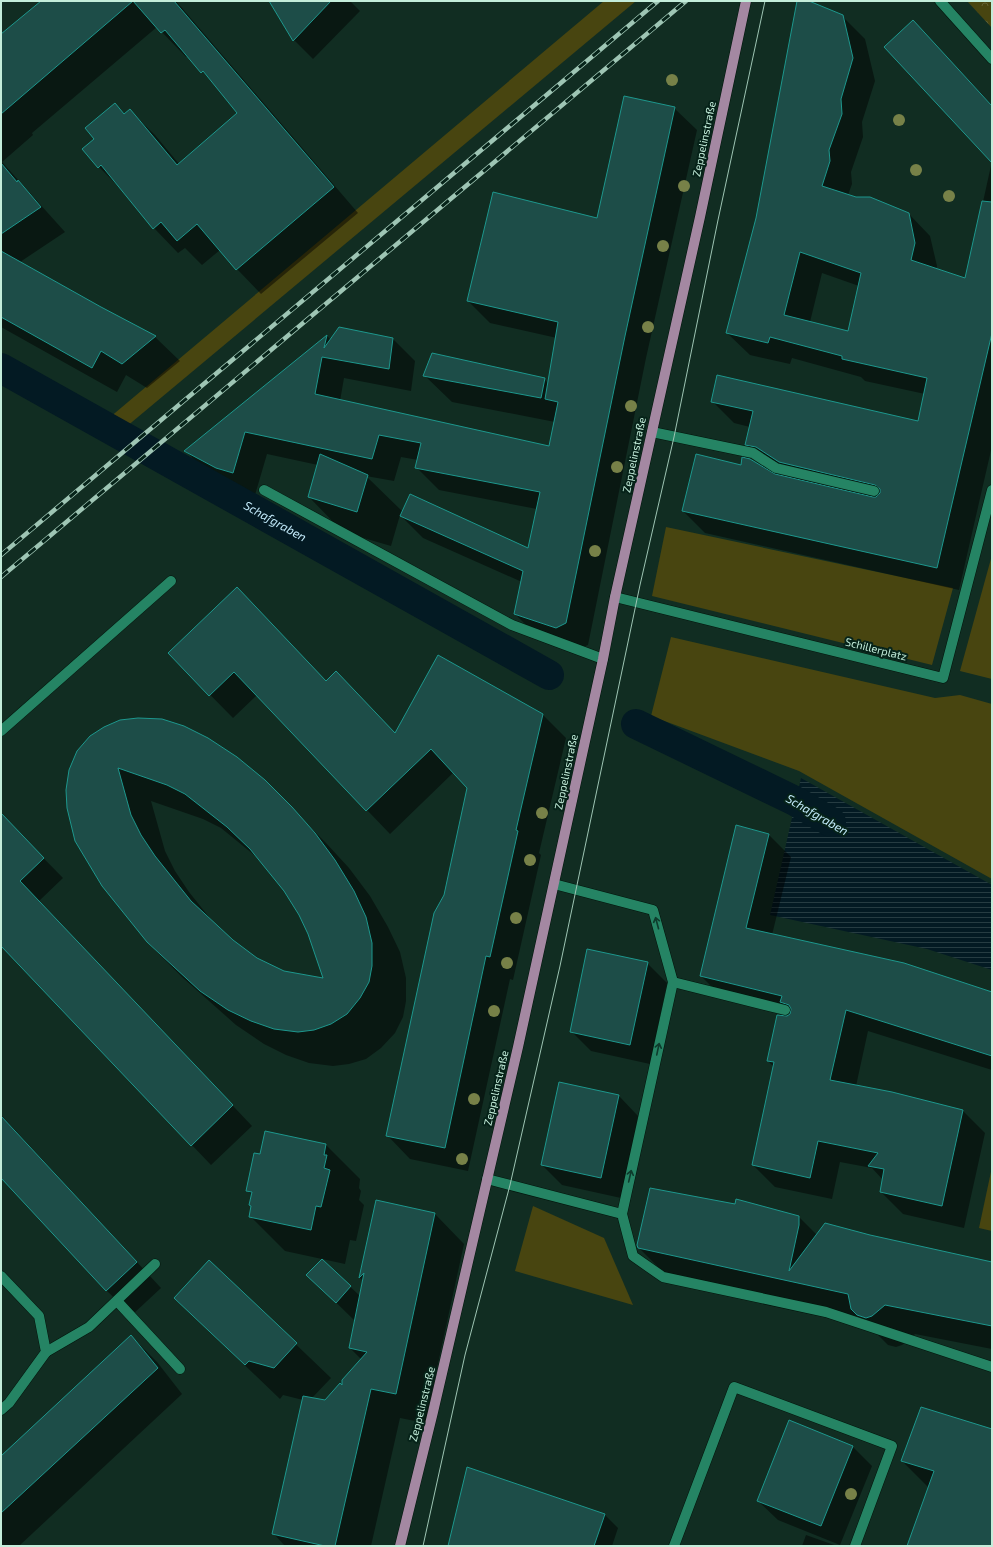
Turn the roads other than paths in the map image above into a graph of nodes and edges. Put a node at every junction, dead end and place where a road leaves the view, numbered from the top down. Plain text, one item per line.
1 (746, 1) edge
2 (940, 1) edge
3 (992, 59) edge
4 (652, 432) junction
5 (264, 490) dead end
6 (874, 490) dead end
7 (992, 490) edge
8 (171, 580) dead end
9 (615, 597) junction
10 (604, 659) junction
11 (1, 731) edge
12 (554, 884) junction
13 (673, 982) junction
14 (785, 1010) dead end
15 (487, 1179) junction
16 (622, 1214) junction
17 (155, 1264) dead end
18 (1, 1276) edge
19 (117, 1301) junction
20 (46, 1352) junction
21 (992, 1367) edge
22 (180, 1369) dead end
23 (1, 1410) edge
24 (400, 1546) edge
25 (674, 1546) edge
26 (855, 1546) edge

1 - 4 main road, Zeppelinstraße
2 - 3 street
4 - 6 street
4 - 9 main road, Zeppelinstraße
5 - 10 street
7 - 9 street, Schillerplatz
8 - 11 street
9 - 10 main road, Zeppelinstraße
10 - 12 main road, Zeppelinstraße
13 -> 12 street
12 - 15 main road, Zeppelinstraße
13 - 14 street
16 -> 13 street
15 - 16 street
15 - 24 main road, Zeppelinstraße
16 - 21 street
17 - 19 street
18 - 20 street
19 - 20 street
19 - 22 street
20 - 23 street
25 - 26 street

